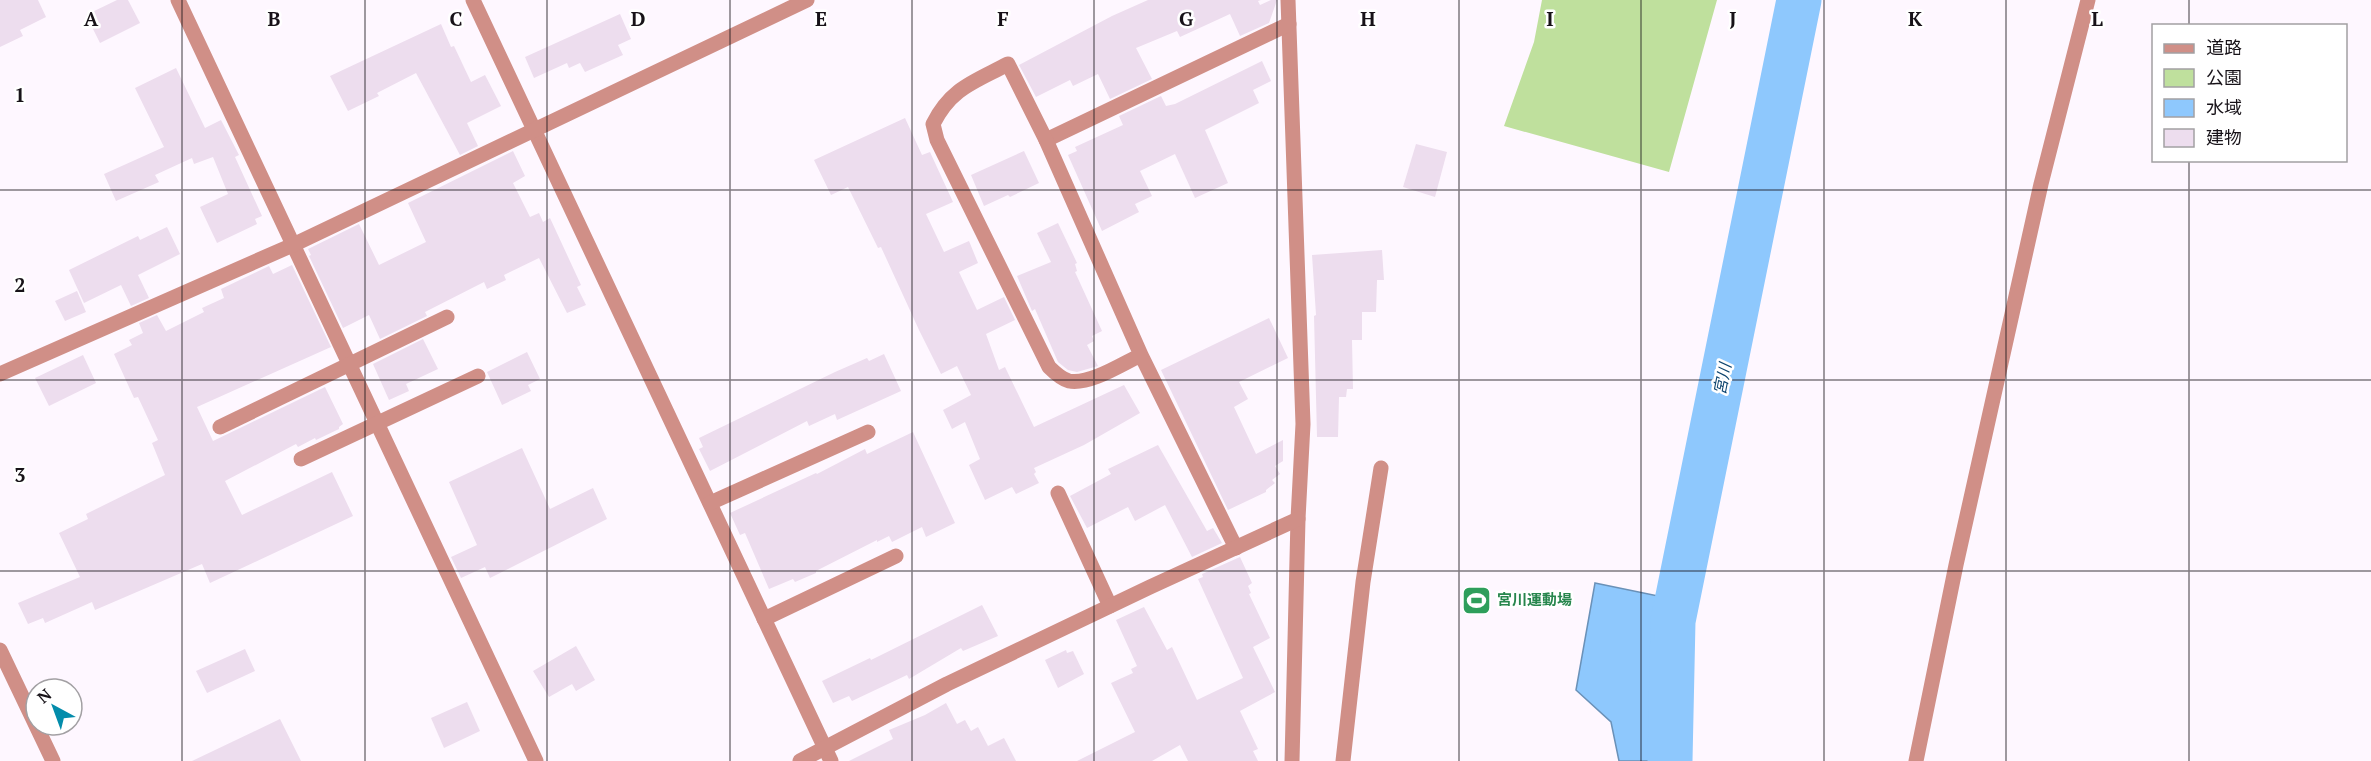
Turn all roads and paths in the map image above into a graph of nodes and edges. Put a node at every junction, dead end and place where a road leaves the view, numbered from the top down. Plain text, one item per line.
1 (178, 0) edge
2 (473, 0) edge
3 (807, 0) edge
4 (1288, 0) edge
5 (2088, 0) edge
6 (1289, 24) junction
7 (535, 131) junction
8 (1046, 140) junction
9 (295, 244) junction
10 (447, 317) dead end
11 (1141, 355) junction
12 (351, 363) junction
13 (0, 374) edge
14 (478, 376) dead end
15 (378, 422) junction
16 (220, 428) dead end
17 (868, 432) dead end
18 (301, 459) dead end
19 (1381, 468) dead end
20 (1058, 493) dead end
21 (710, 503) junction
22 (1298, 519) junction
23 (1236, 548) junction
24 (896, 556) dead end
25 (1110, 606) junction
26 (764, 619) junction
27 (0, 650) edge
28 (828, 755) edge
29 (53, 761) edge
30 (536, 761) edge
31 (800, 761) edge
32 (1292, 761) edge
33 (1343, 761) edge
34 (1916, 761) edge

1 - 9 street
2 - 7 street
3 - 7 street
4 - 6 street
5 - 34 street
6 - 8 street
6 - 22 street
7 - 9 street
7 - 21 street
8 - 11 street
8 - 11 street
9 - 12 street
9 - 13 street
10 - 12 street
11 - 23 street
12 - 15 street
12 - 16 street
14 - 15 street
15 - 18 street
15 - 30 street
17 - 21 street
19 - 33 street
20 - 25 street
21 - 26 street
22 - 23 street
22 - 32 street
23 - 25 street
24 - 26 street
25 - 28 street
26 - 28 street
27 - 29 street
28 - 31 street

